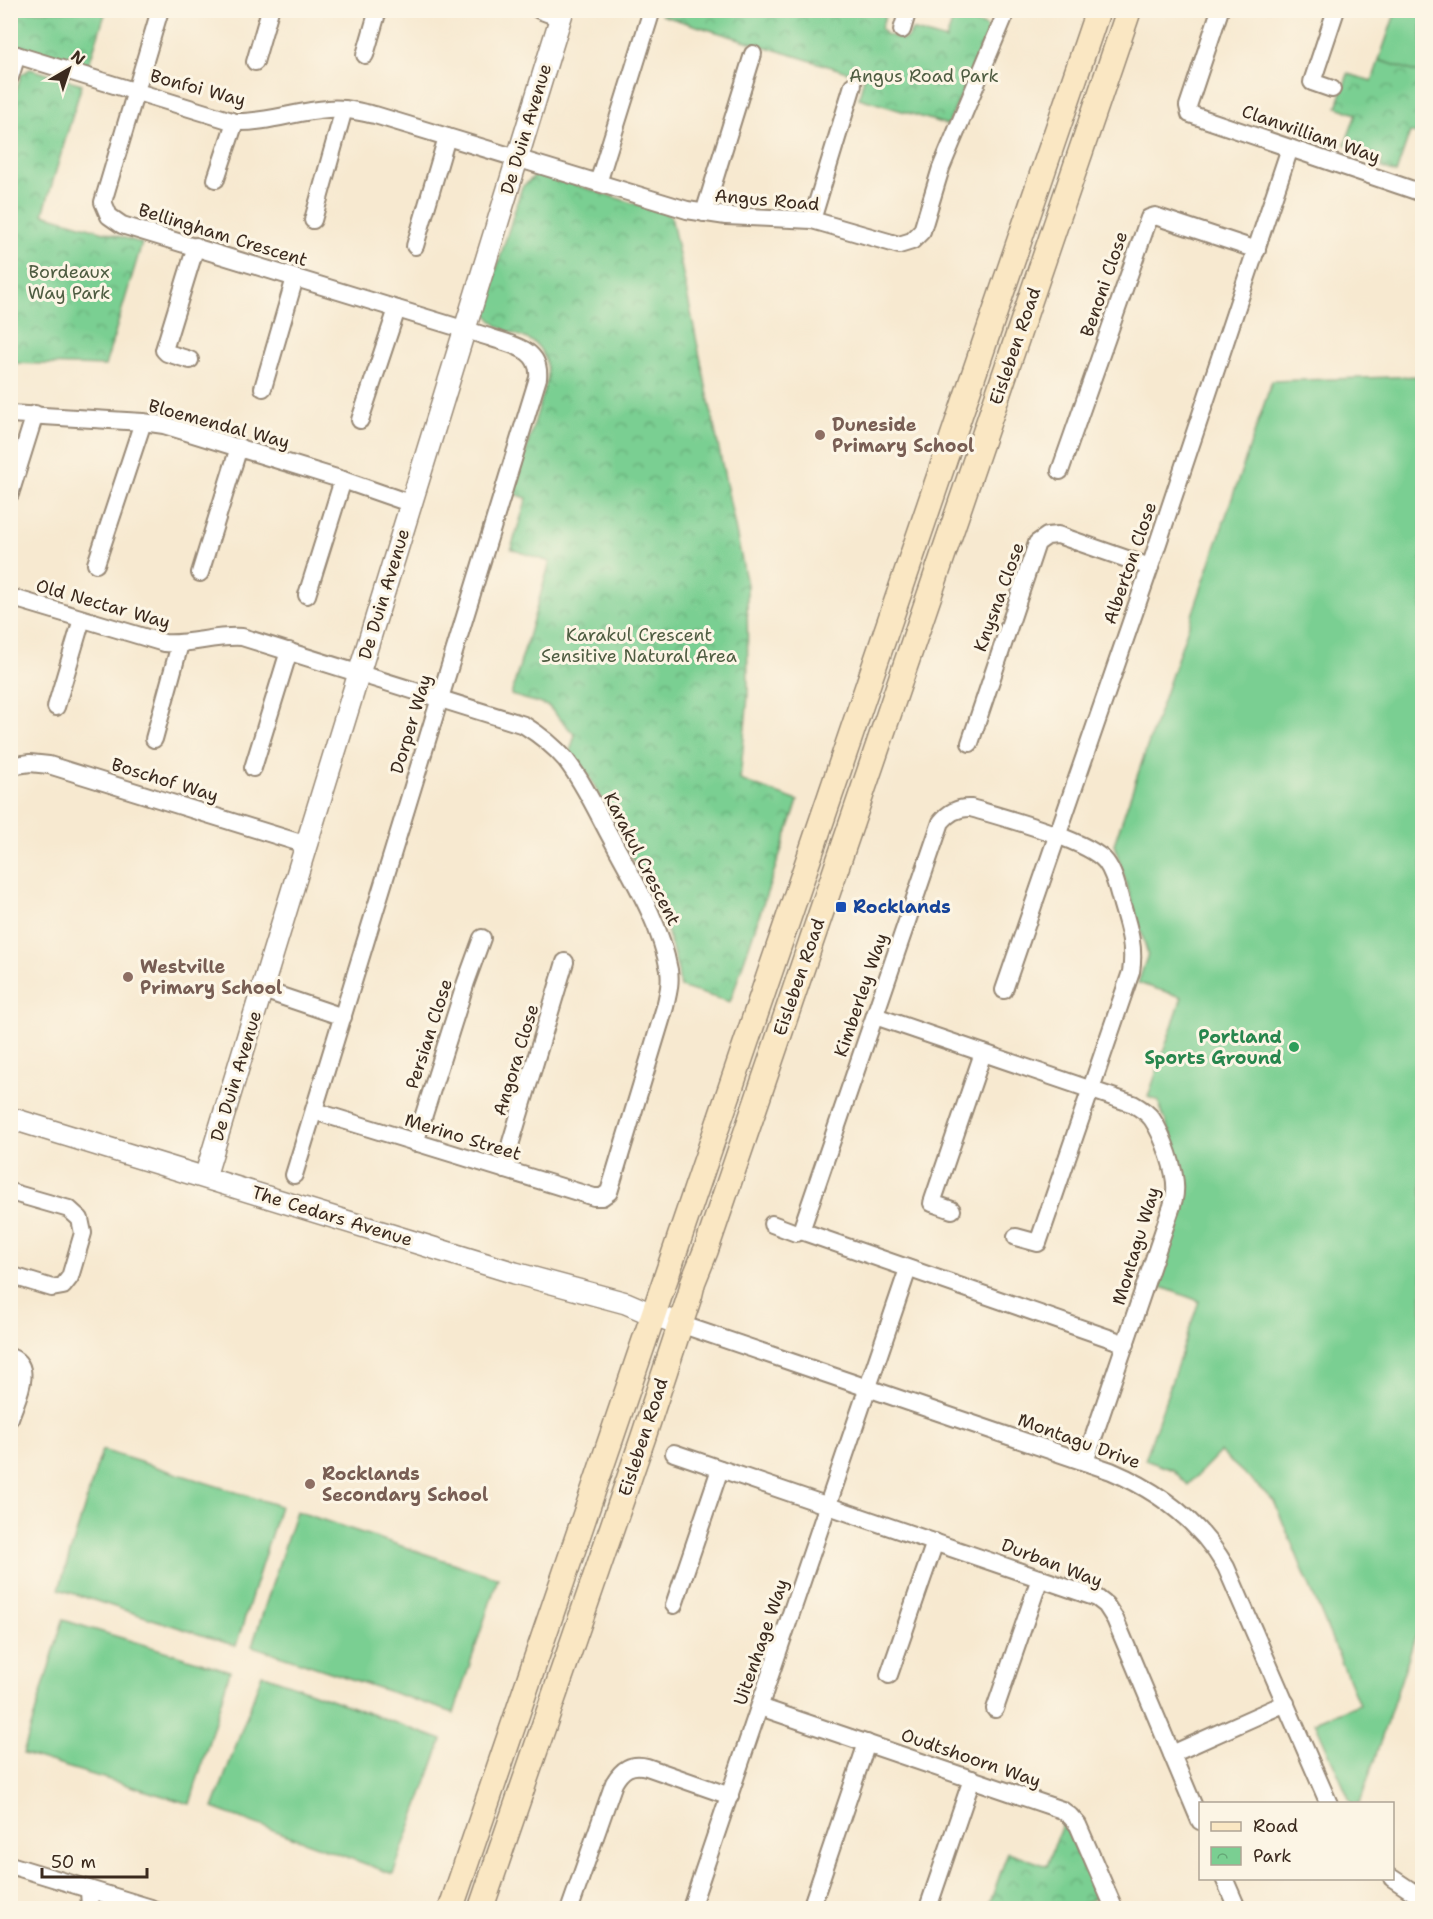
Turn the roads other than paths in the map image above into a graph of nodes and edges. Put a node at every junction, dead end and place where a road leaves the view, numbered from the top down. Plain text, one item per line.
1 (160, 10) edge
2 (270, 10) edge
3 (378, 10) edge
4 (539, 10) edge
5 (652, 10) edge
6 (908, 10) edge
7 (1007, 10) edge
8 (1098, 10) edge
9 (1129, 10) edge
10 (1220, 10) edge
11 (1336, 10) edge
12 (561, 14) edge
13 (902, 30) dead end
14 (14, 54) edge
15 (753, 54) dead end
16 (365, 55) dead end
17 (255, 62) dead end
18 (10, 77) edge
19 (853, 85) dead end
20 (1332, 89) dead end
21 (135, 91) junction
22 (344, 109) junction
23 (235, 122) junction
24 (447, 137) junction
25 (1290, 148) junction
26 (517, 158) junction
27 (216, 179) dead end
28 (598, 183) junction
29 (1422, 193) edge
30 (704, 213) junction
31 (313, 220) dead end
32 (812, 220) junction
33 (196, 246) junction
34 (415, 246) dead end
35 (1257, 250) junction
36 (295, 278) junction
37 (397, 309) junction
38 (465, 331) junction
39 (190, 360) dead end
40 (263, 387) dead end
41 (10, 414) edge
42 (35, 414) junction
43 (360, 420) dead end
44 (142, 422) junction
45 (239, 447) junction
46 (1060, 471) dead end
47 (343, 480) junction
48 (10, 494) edge
49 (412, 504) junction
50 (96, 564) dead end
51 (1150, 567) junction
52 (200, 573) dead end
53 (306, 595) dead end
54 (10, 597) edge
55 (82, 619) junction
56 (180, 645) junction
57 (289, 651) junction
58 (359, 673) junction
59 (440, 697) junction
60 (56, 707) dead end
61 (154, 739) dead end
62 (970, 742) dead end
63 (10, 766) edge
64 (253, 768) dead end
65 (1058, 837) junction
66 (307, 845) junction
67 (482, 938) dead end
68 (565, 962) dead end
69 (263, 990) junction
70 (1004, 990) dead end
71 (875, 1016) junction
72 (343, 1017) junction
73 (983, 1053) junction
74 (1091, 1089) junction
75 (314, 1111) junction
76 (10, 1118) edge
77 (415, 1143) junction
78 (505, 1170) junction
79 (294, 1175) dead end
80 (205, 1177) junction
81 (10, 1192) edge
82 (602, 1197) joint
83 (952, 1210) dead end
84 (771, 1224) dead end
85 (801, 1232) junction
86 (1016, 1237) dead end
87 (908, 1269) junction
88 (10, 1275) edge
89 (654, 1315) junction
90 (680, 1324) junction
91 (1126, 1344) junction
92 (10, 1357) edge
93 (869, 1388) junction
94 (10, 1418) edge
95 (674, 1453) dead end
96 (1085, 1462) junction
97 (720, 1469) junction
98 (828, 1505) junction
99 (935, 1542) junction
100 (1040, 1578) junction
101 (674, 1605) dead end
102 (890, 1675) dead end
103 (1286, 1703) junction
104 (760, 1707) junction
105 (995, 1708) dead end
106 (867, 1743) junction
107 (1172, 1754) junction
108 (972, 1779) junction
109 (730, 1796) junction
110 (1329, 1802) edge
111 (1199, 1819) edge
112 (10, 1865) edge
113 (1394, 1879) edge
114 (1225, 1880) edge
115 (89, 1890) junction
116 (1422, 1898) edge
117 (90, 1908) edge
118 (151, 1908) edge
119 (451, 1908) edge
120 (481, 1908) edge
121 (570, 1908) edge
122 (691, 1908) edge
123 (811, 1908) edge
124 (927, 1908) edge
125 (1114, 1908) edge
126 (1237, 1908) edge

1 - 21 street, Bellingham Crescent
2 - 17 street
3 - 16 street
4 - 12 street
5 - 28 street
6 - 13 street
7 - 32 street, Angus Road
8 - 89 main road, Eisleben Road
9 - 90 main road, Eisleben Road
10 - 25 street, Clanwilliam Way
11 - 20 street
12 - 26 street, De Duin Avenue
14 - 18 street
14 - 21 street, Bonfoi Way
15 - 30 street
19 - 32 street
21 - 23 street, Bonfoi Way
21 - 33 street, Bellingham Crescent
22 - 23 street, Bonfoi Way
22 - 24 street, Bonfoi Way
22 - 31 street
23 - 27 street
24 - 26 street, Bonfoi Way
24 - 34 street
25 - 29 street, Clanwilliam Way
25 - 35 street, Alberton Close
26 - 28 street, Angus Road
26 - 38 street, De Duin Avenue
28 - 30 street, Angus Road
30 - 32 street, Angus Road
33 - 36 street, Bellingham Crescent
33 - 39 street
35 - 46 street, Benoni Close
35 - 51 street, Alberton Close
36 - 37 street, Bellingham Crescent
36 - 40 street
37 - 38 street, Bellingham Crescent
37 - 43 street
38 - 49 street, De Duin Avenue
38 - 59 street, Dorper Way
41 - 42 street, Bloemendal Way
42 - 44 street, Bloemendal Way
42 - 48 street
44 - 45 street, Bloemendal Way
44 - 50 street
45 - 47 street, Bloemendal Way
45 - 52 street
47 - 49 street, Bloemendal Way
47 - 53 street
49 - 58 street, De Duin Avenue
51 - 62 street, Knysna Close
51 - 65 street, Alberton Close
54 - 55 street, Old Nectar Way
55 - 56 street, Old Nectar Way
55 - 60 street
56 - 57 street, Old Nectar Way
56 - 61 street
57 - 58 street, Old Nectar Way
57 - 64 street
58 - 59 street, Karakul Crescent
58 - 66 street, De Duin Avenue
59 - 72 street, Dorper Way
59 - 82 street, Karakul Crescent
63 - 66 street, Boschof Way
65 - 70 street, Alberton Close
65 - 71 street, Kimberley Way
65 - 74 street
66 - 69 street, De Duin Avenue
67 - 77 street, Persian Close
68 - 78 street, Angora Close
69 - 72 street
69 - 80 street, De Duin Avenue
71 - 73 street, Montagu Way
71 - 85 street, Kimberley Way
72 - 75 street, Dorper Way
73 - 74 street, Montagu Way
73 - 83 street
74 - 86 street
74 - 91 street, Montagu Way
75 - 77 street, Merino Street
75 - 79 street, Dorper Way
76 - 80 street, The Cedars Avenue
77 - 78 street, Merino Street
78 - 82 street, Merino Street
80 - 89 street, The Cedars Avenue
81 - 88 street
84 - 85 street
85 - 87 street
87 - 91 street
87 - 93 street, Uitenhage Way
89 - 90 street, The Cedars Avenue
89 - 119 main road, Eisleben Road
90 - 93 street, Montagu Drive
90 - 120 main road, Eisleben Road
91 - 96 street, Montagu Way
92 - 94 street
93 - 96 street, Montagu Drive
93 - 98 street, Uitenhage Way
95 - 97 street, Durban Way
96 - 103 street, Montagu Drive
97 - 98 street, Durban Way
97 - 101 street
98 - 99 street, Durban Way
98 - 104 street, Uitenhage Way
99 - 100 street, Durban Way
99 - 102 street
100 - 105 street
100 - 107 street, Durban Way
103 - 107 street
103 - 110 street, Montagu Drive
104 - 106 street, Oudtshoorn Way
104 - 109 street, Uitenhage Way
106 - 108 street, Oudtshoorn Way
106 - 123 street
107 - 111 street, Durban Way
108 - 124 street
108 - 125 street, Oudtshoorn Way
109 - 121 street
109 - 122 street, Uitenhage Way
112 - 115 street
113 - 116 street
114 - 126 street
115 - 117 street
115 - 118 street

